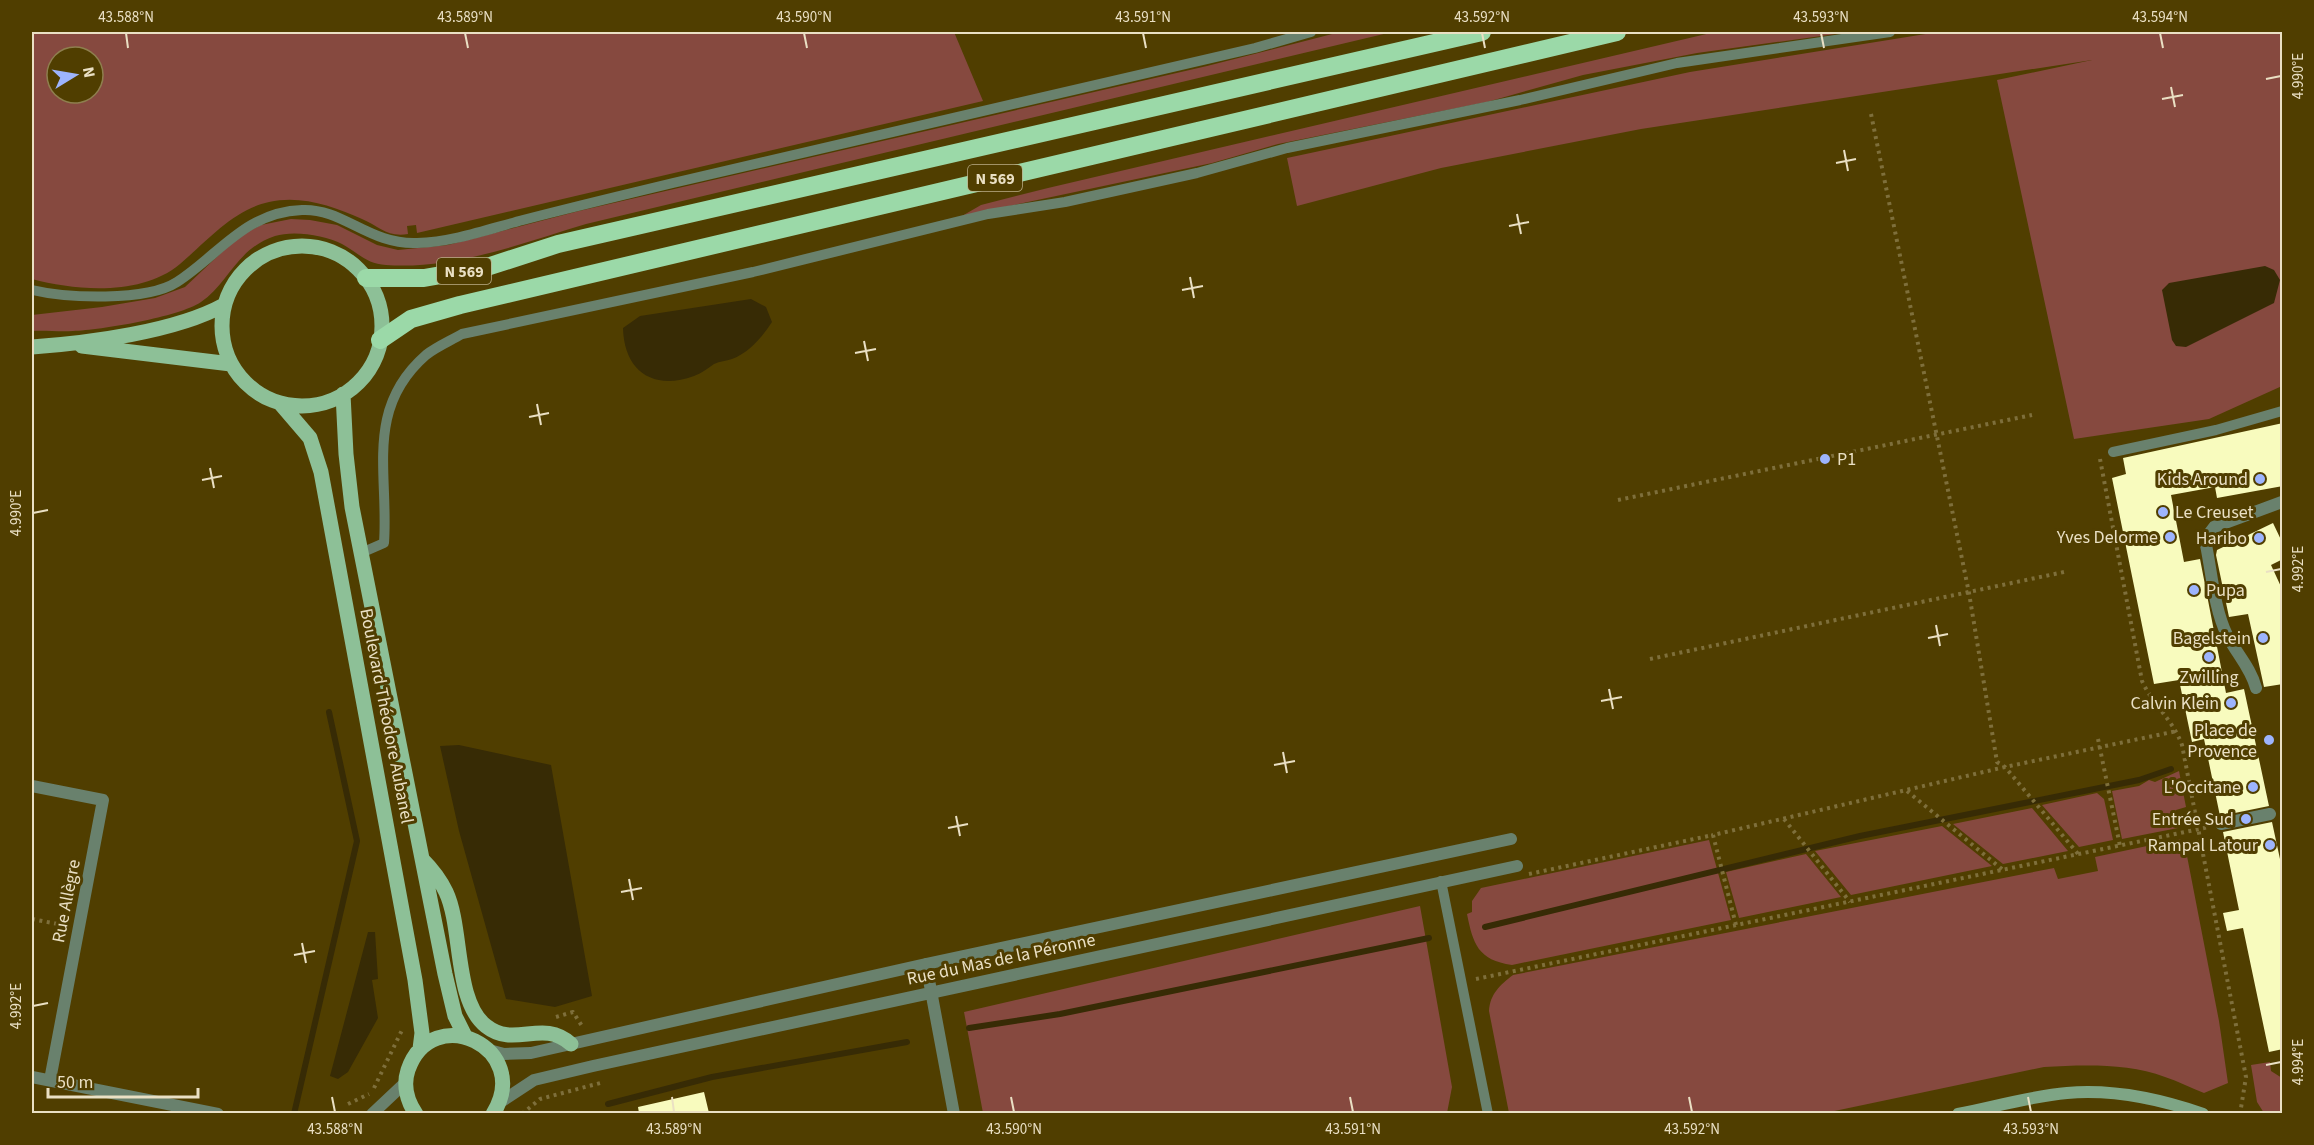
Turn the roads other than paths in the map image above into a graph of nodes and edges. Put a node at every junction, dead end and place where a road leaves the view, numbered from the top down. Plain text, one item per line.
1 (1311, 32) edge
2 (1482, 32) edge
3 (1617, 32) edge
4 (1890, 32) edge
5 (366, 278) junction
6 (32, 290) edge
7 (224, 305) junction
8 (380, 340) junction
9 (70, 344) junction
10 (32, 347) edge
11 (231, 363) junction
12 (343, 394) junction
13 (280, 403) junction
14 (2283, 411) edge
15 (2113, 452) road end
16 (2283, 502) edge
17 (361, 553) junction
18 (2256, 688) dead end
19 (32, 786) edge
20 (2270, 814) dead end
21 (2221, 825) road end
22 (1511, 839) dead end
23 (422, 859) junction
24 (1522, 870) road end
25 (1441, 881) junction
26 (926, 964) junction
27 (931, 992) junction
28 (465, 1036) junction
29 (571, 1044) junction
30 (420, 1050) junction
31 (489, 1050) junction
32 (32, 1077) edge
33 (50, 1080) junction
34 (406, 1082) junction
35 (496, 1108) edge
36 (218, 1113) edge
37 (372, 1113) edge
38 (416, 1113) edge
39 (954, 1113) edge
40 (1488, 1113) edge
41 (1958, 1113) edge
42 (2203, 1113) edge

1 - 6 lane
2 - 5 highway, N 569
3 - 8 highway, N 569
4 - 17 lane
5 - 7 main road
5 - 8 main road
7 - 9 main road
7 - 11 main road
8 - 12 main road
9 - 10 main road
9 - 11 main road
11 - 13 main road
12 - 13 main road
12 - 17 main road, Boulevard Théodore Aubanel
13 - 30 main road, Boulevard Théodore Aubanel
14 - 15 lane
16 - 18 street
17 - 23 main road, Boulevard Théodore Aubanel
19 - 33 street, Rue Allègre
20 - 21 street
22 - 26 street, Rue du Mas de la Péronne
23 - 28 main road, Boulevard Théodore Aubanel
23 - 29 main road
24 - 25 street, Rue du Mas de la Péronne
25 - 27 street, Rue du Mas de la Péronne
25 - 40 lane
26 - 27 street
26 - 29 street, Rue du Mas de la Péronne
27 - 35 street, Rue du Mas de la Péronne
27 - 39 street
28 - 30 main road
28 - 31 main road
29 - 31 street, Rue du Mas de la Péronne
30 - 34 main road
31 - 35 main road
32 - 33 street
33 - 36 street
34 - 37 street
34 - 38 main road
41 - 42 street

